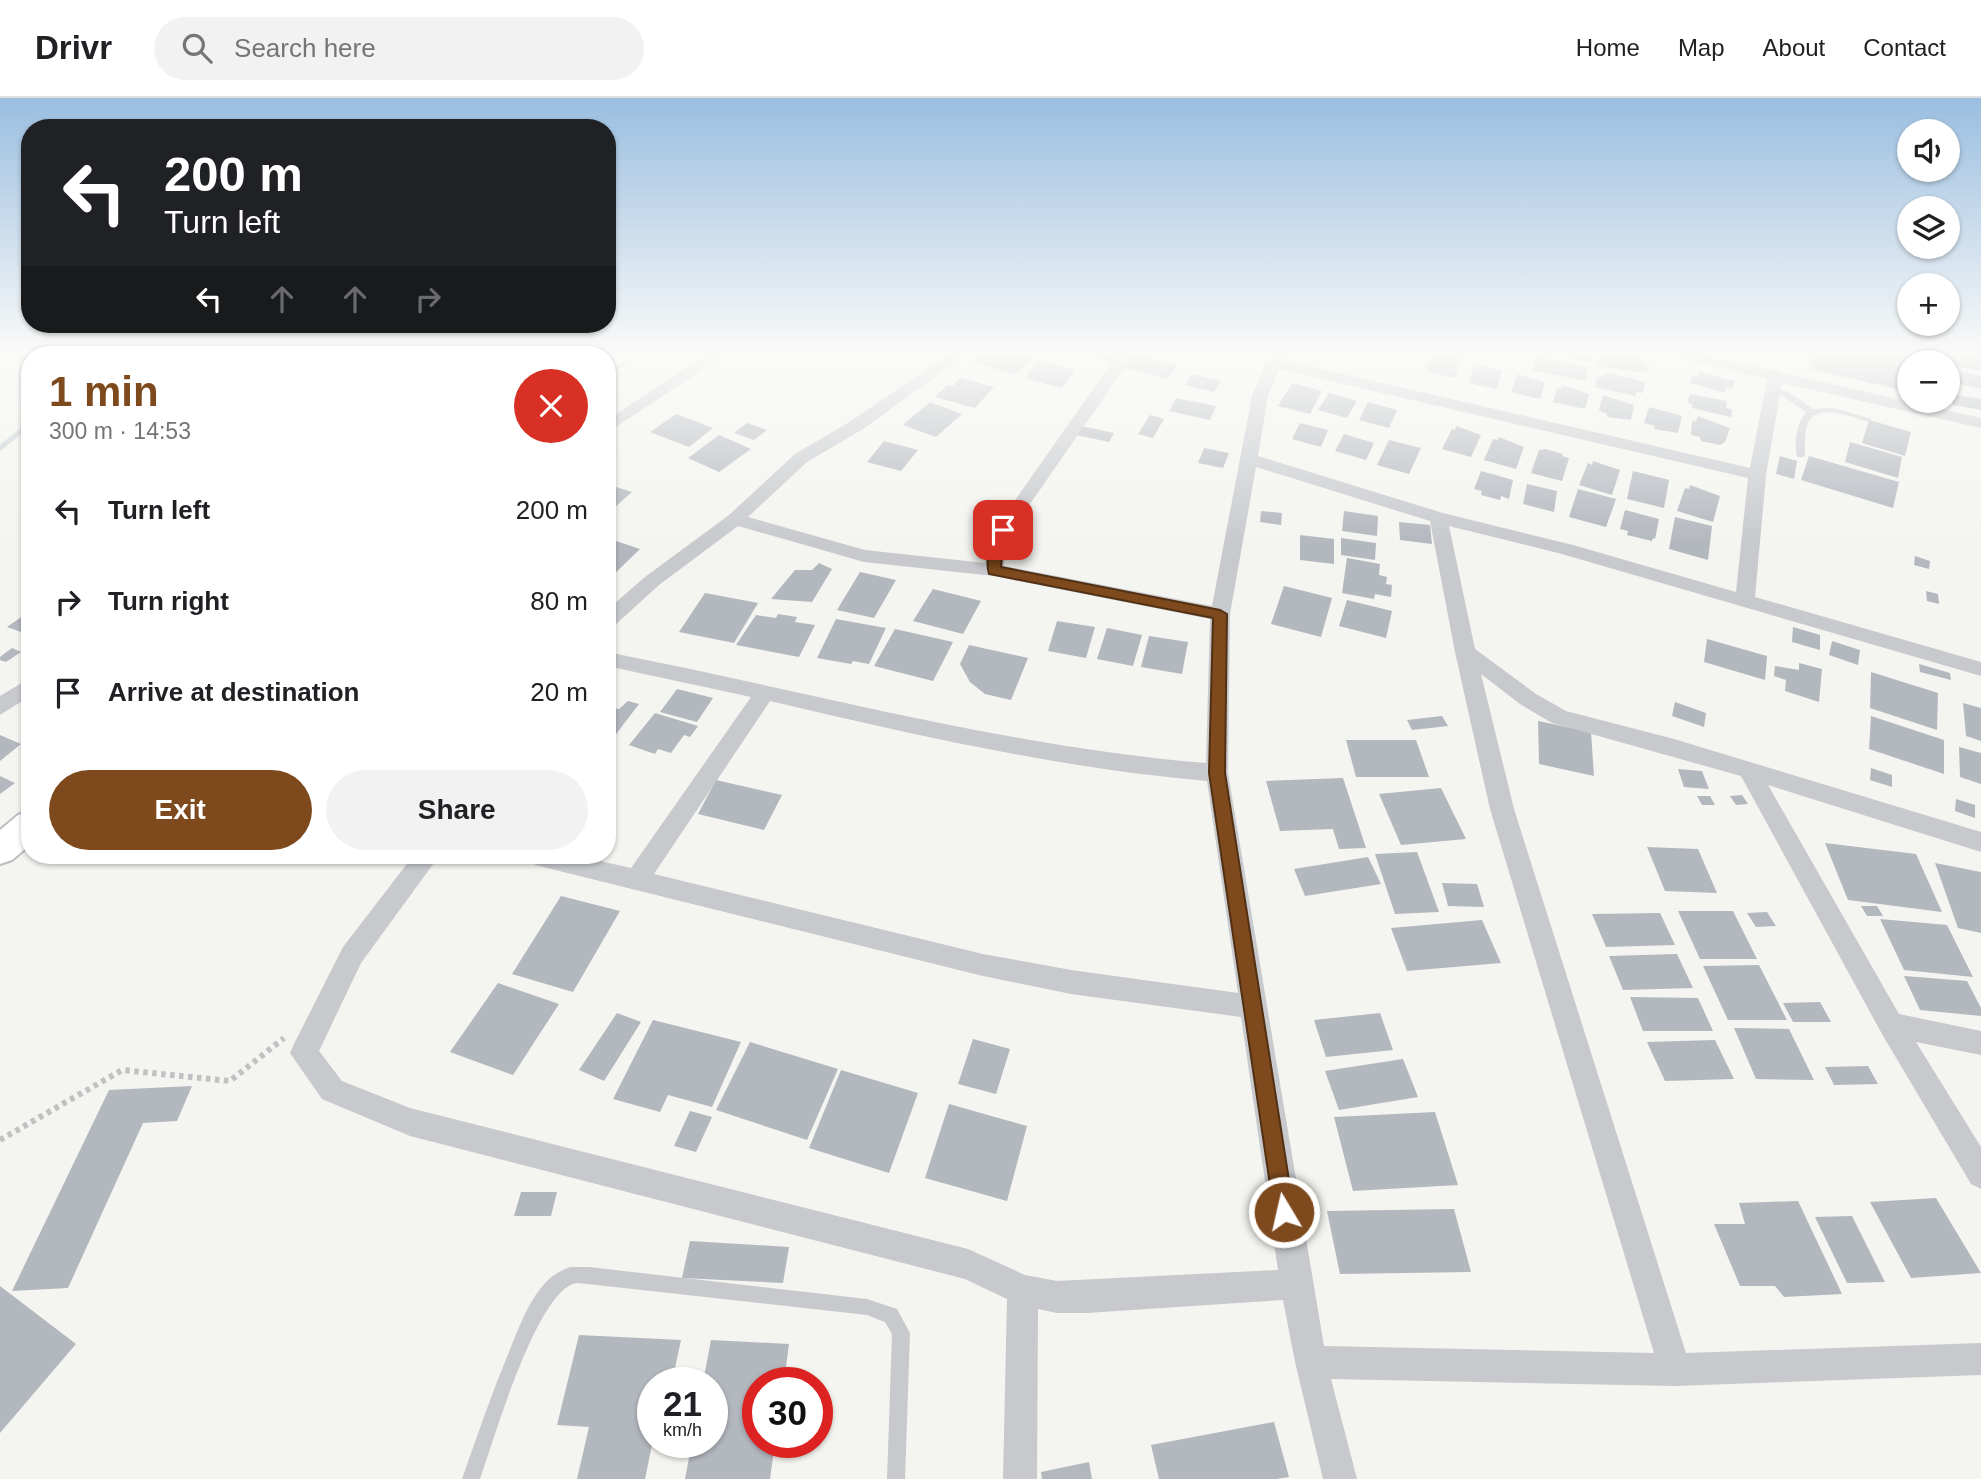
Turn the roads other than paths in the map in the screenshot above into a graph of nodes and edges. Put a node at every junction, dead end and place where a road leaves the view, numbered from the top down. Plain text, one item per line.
1 (870, 415) edge
2 (1083, 415) edge
3 (1256, 415) edge
4 (1517, 415) edge
5 (1768, 415) edge
6 (1810, 415) edge
7 (1853, 415) edge
8 (1943, 415) edge
9 (1868, 419) dead end
10 (1981, 423) edge
11 (1800, 455) dead end
12 (1248, 459) junction
13 (1757, 475) junction
14 (1438, 518) junction
15 (735, 519) junction
16 (994, 570) junction
17 (1745, 602) junction
18 (616, 613) edge
19 (1220, 614) junction
20 (1465, 652) junction
21 (616, 661) edge
22 (1981, 669) edge
23 (765, 691) junction
24 (21, 692) edge
25 (0, 707) edge
26 (1749, 771) junction
27 (1217, 773) junction
28 (21, 832) edge
29 (1981, 842) edge
30 (0, 850) edge
31 (421, 864) edge
32 (573, 864) edge
33 (637, 879) junction
34 (1252, 1007) junction
35 (1891, 1025) junction
36 (1981, 1043) edge
37 (1981, 1174) edge
38 (1296, 1284) junction
39 (1023, 1290) junction
40 (1981, 1359) edge
41 (1311, 1362) junction
42 (1675, 1370) junction
43 (471, 1479) edge
44 (896, 1479) edge
45 (1020, 1479) edge
46 (1340, 1479) edge

1 - 15 street
2 - 16 street
3 - 12 street
4 - 13 street
5 - 13 street
6 - 11 lane
7 - 9 lane
8 - 10 street
12 - 14 street
12 - 19 street
13 - 17 street
14 - 17 street
14 - 20 street
15 - 16 street
15 - 18 street
16 - 19 street
17 - 22 street
19 - 27 street
20 - 26 street
20 - 42 street
21 - 23 street
23 - 27 street
23 - 33 street
24 - 25 street
26 - 29 street
26 - 35 street
27 - 34 street
28 - 30 street
31 - 39 street
32 - 33 street
33 - 34 street
34 - 38 street
35 - 36 street
35 - 37 street
38 - 39 street
38 - 41 street
39 - 45 street
40 - 42 street
41 - 42 street
41 - 46 street
43 - 44 lane

